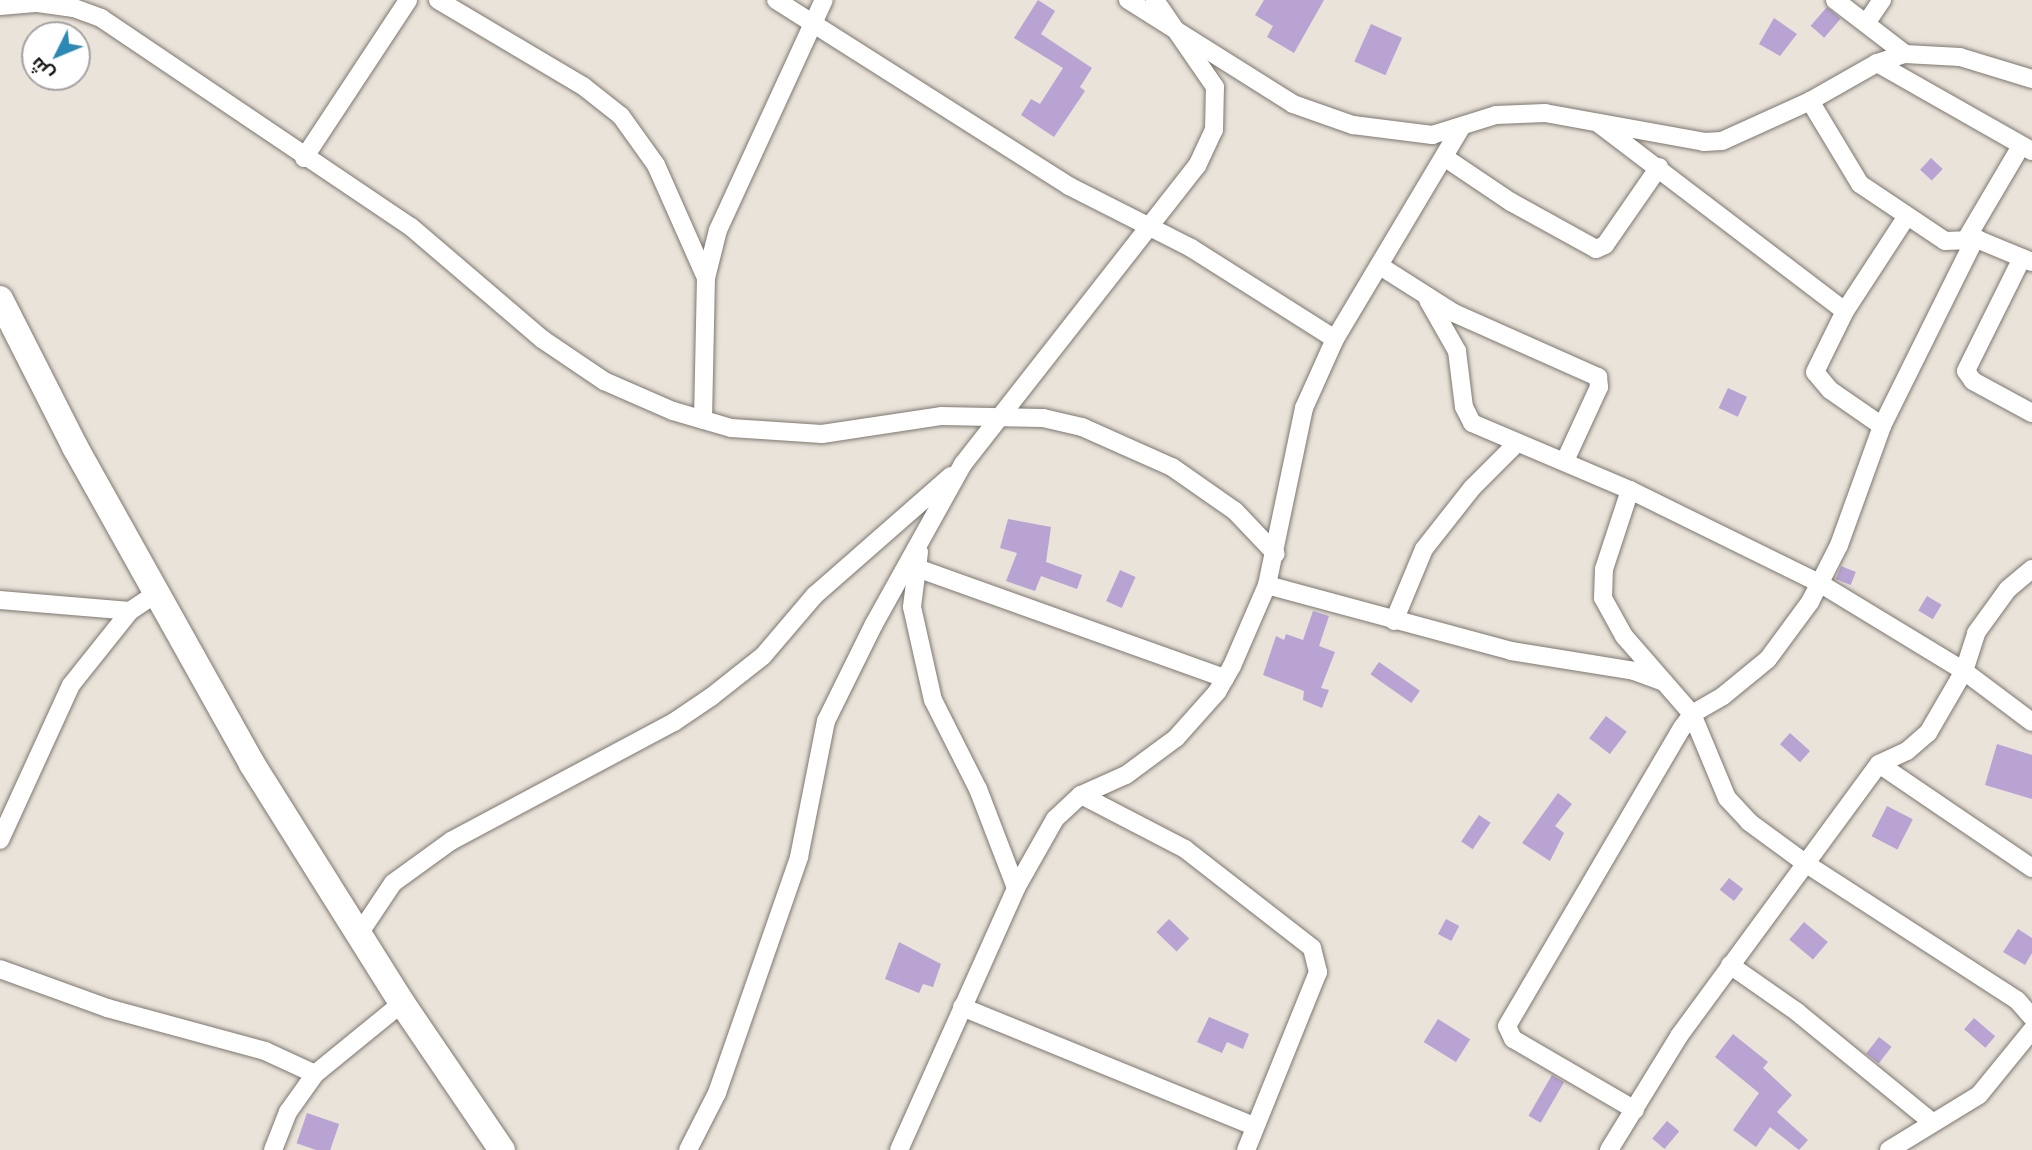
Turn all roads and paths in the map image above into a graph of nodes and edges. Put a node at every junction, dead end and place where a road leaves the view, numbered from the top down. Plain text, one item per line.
1 (408, 0) edge
2 (438, 0) edge
3 (776, 0) edge
4 (824, 0) edge
5 (1128, 0) edge
6 (1155, 0) edge
7 (1835, 0) edge
8 (1882, 0) edge
9 (0, 6) edge
10 (1867, 22) junction
11 (815, 25) junction
12 (1171, 27) junction
13 (1905, 54) junction
14 (1877, 63) junction
15 (2032, 79) edge
16 (1810, 102) junction
17 (1592, 119) junction
18 (1460, 129) junction
19 (2027, 148) edge
20 (1444, 157) junction
21 (304, 158) junction
22 (1659, 167) junction
23 (1907, 216) junction
24 (1149, 226) junction
25 (1970, 240) junction
26 (2027, 260) edge
27 (1380, 266) junction
28 (706, 278) junction
29 (0, 299) edge
30 (1428, 300) junction
31 (1845, 311) junction
32 (1335, 340) junction
33 (2032, 413) edge
34 (1002, 417) junction
35 (703, 420) junction
36 (1882, 426) junction
37 (1517, 443) junction
38 (1565, 461) junction
39 (964, 464) junction
40 (1630, 490) junction
41 (920, 543) junction
42 (1276, 554) junction
43 (917, 568) junction
44 (2032, 569) edge
45 (1821, 584) junction
46 (1267, 585) junction
47 (155, 594) junction
48 (0, 600) edge
49 (130, 611) junction
50 (1394, 621) junction
51 (1964, 671) junction
52 (1225, 678) junction
53 (1667, 684) junction
54 (1692, 714) junction
55 (2032, 722) edge
56 (1880, 764) junction
57 (0, 788) edge
58 (18, 795) junction
59 (1081, 795) junction
60 (0, 840) edge
61 (1805, 863) junction
62 (2032, 868) edge
63 (1016, 888) junction
64 (359, 934) junction
65 (1730, 965) junction
66 (0, 969) edge
67 (402, 1003) junction
68 (962, 1007) junction
69 (2032, 1017) edge
70 (2032, 1030) edge
71 (315, 1074) junction
72 (1635, 1110) junction
73 (1932, 1122) junction
74 (1254, 1126) junction
75 (273, 1150) edge
76 (502, 1150) edge
77 (688, 1150) edge
78 (899, 1150) edge
79 (1246, 1150) edge
80 (1609, 1150) edge
81 (1889, 1150) edge

1 - 21 street
2 - 28 street
3 - 11 street
4 - 11 street
5 - 12 street
6 - 12 street
7 - 10 street
8 - 10 street
9 - 21 street
10 - 13 street
11 - 24 street
11 - 28 street
12 - 18 street
12 - 24 street
13 - 14 street
13 - 15 street
14 - 16 street
14 - 19 street
16 - 17 street
16 - 23 street
17 - 18 street
17 - 22 street
18 - 20 street
19 - 25 street
20 - 22 street
20 - 27 street
21 - 35 street
22 - 31 street
23 - 25 street
23 - 31 street
24 - 32 street
24 - 34 street
25 - 26 street
25 - 36 street
26 - 33 street
27 - 30 street
27 - 32 street
28 - 35 street
29 - 47 street
30 - 37 street
30 - 38 street
31 - 36 street
32 - 42 street
34 - 35 street
34 - 39 street
34 - 42 street
36 - 45 street
37 - 38 street
37 - 50 street
38 - 40 street
39 - 41 street
39 - 64 street
40 - 45 street
40 - 53 street
41 - 43 street
41 - 77 street
42 - 46 street
43 - 52 street
43 - 63 street
44 - 51 street
45 - 51 street
45 - 54 street
46 - 50 street
46 - 52 street
47 - 49 street
47 - 64 street
48 - 49 street
49 - 58 street
50 - 53 street
51 - 55 street
51 - 56 street
52 - 59 street
53 - 54 street
54 - 61 street
54 - 72 street
56 - 61 street
56 - 62 street
57 - 58 street
58 - 60 street
59 - 63 street
59 - 74 street
61 - 65 street
61 - 69 street
63 - 68 street
64 - 67 street
65 - 72 street
65 - 73 street
66 - 71 street
67 - 71 street
67 - 76 street
68 - 74 street
68 - 78 street
70 - 73 street
71 - 75 street
72 - 80 street
73 - 81 street
74 - 79 street

